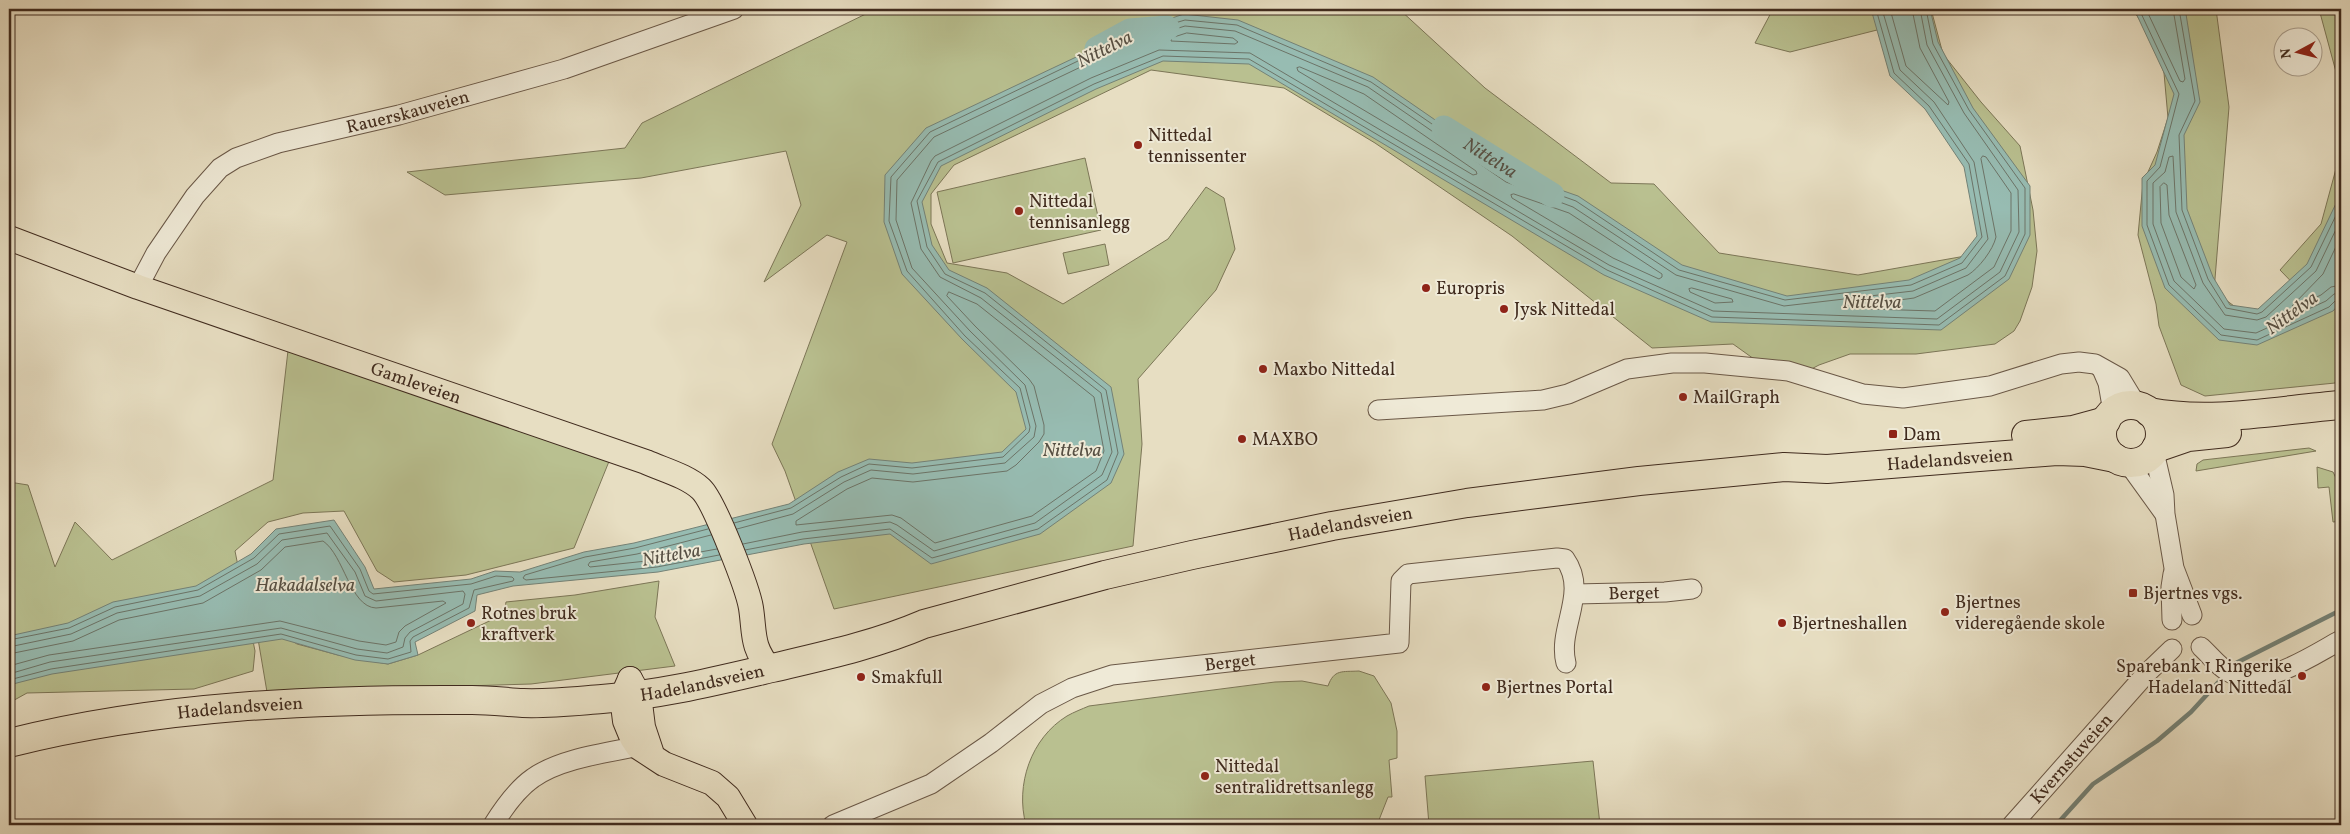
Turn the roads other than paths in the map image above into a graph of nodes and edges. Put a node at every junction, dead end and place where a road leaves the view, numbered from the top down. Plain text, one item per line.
1 (734, 9) edge
2 (9, 238) edge
3 (138, 287) junction
4 (2102, 368) junction
5 (2341, 405) edge
6 (1378, 410) dead end
7 (2126, 413) junction
8 (2341, 422) edge
9 (2155, 450) junction
10 (2122, 461) junction
11 (1784, 467) junction
12 (2165, 514) junction
13 (2174, 568) junction
14 (1692, 589) dead end
15 (1575, 594) junction
16 (2192, 615) dead end
17 (2172, 620) dead end
18 (2341, 640) edge
19 (2202, 647) dead end
20 (2172, 649) dead end
21 (767, 658) junction
22 (1566, 663) dead end
23 (630, 690) junction
24 (9, 743) edge
25 (647, 749) junction
26 (493, 825) edge
27 (745, 825) edge
28 (833, 825) edge
29 (2012, 825) edge

1 - 3 street, Rauerskauveien
2 - 3 main road, Gamleveien
3 - 21 main road, Gamleveien
4 - 6 street
4 - 7 street
4 - 7 street
5 - 7 highway, Hadelandsveien
7 - 9 highway
7 - 10 highway
7 - 11 highway, Hadelandsveien
8 - 9 highway
9 - 10 highway
9 - 12 street
10 - 11 highway, Hadelandsveien
10 - 12 street
11 - 21 highway, Hadelandsveien
12 - 13 street
13 - 16 street
13 - 17 street
14 - 15 street, Berget
15 - 22 street, Berget
15 - 28 street, Berget
18 - 19 street
20 - 29 street, Kvernstuveien
21 - 23 highway, Hadelandsveien
23 - 24 highway, Hadelandsveien
23 - 25 main road
25 - 26 street
25 - 27 main road

